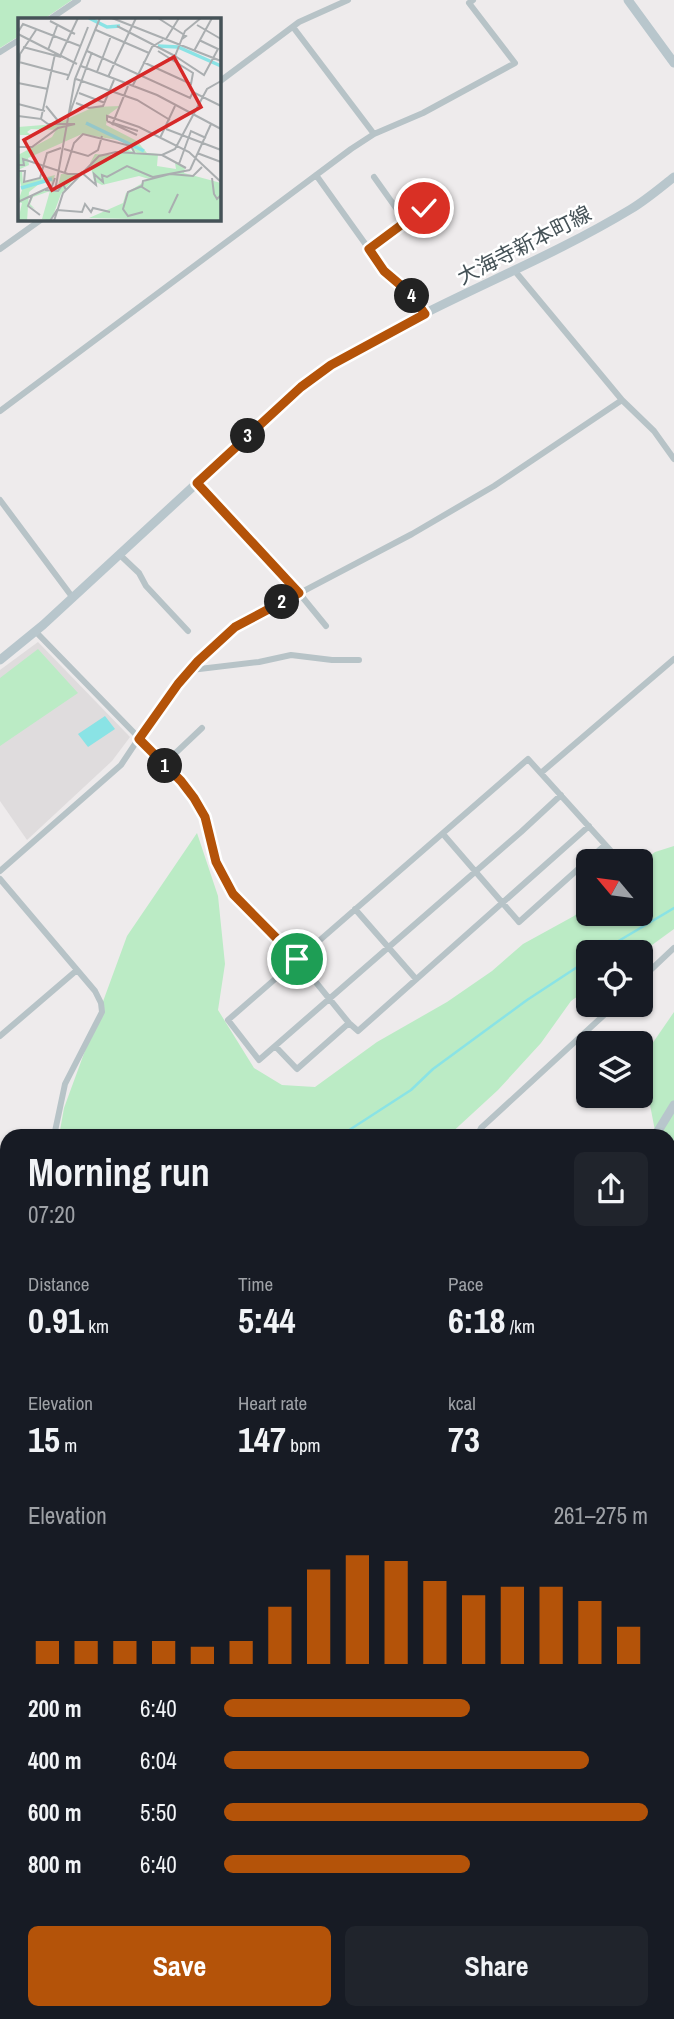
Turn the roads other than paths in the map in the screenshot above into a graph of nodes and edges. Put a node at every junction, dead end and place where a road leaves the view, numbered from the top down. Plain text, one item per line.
1 (78, 0) edge
2 (348, 0) edge
3 (628, 0) edge
4 (470, 1) edge
5 (51, 18) edge
6 (293, 27) junction
7 (18, 41) edge
8 (0, 52) edge
9 (674, 63) edge
10 (220, 81) edge
11 (374, 134) junction
12 (316, 175) junction
13 (374, 177) dead end
14 (674, 177) edge
15 (424, 208) dead end
16 (41, 220) edge
17 (406, 222) junction
18 (0, 249) edge
19 (369, 249) junction
20 (514, 270) junction
21 (425, 314) junction
22 (622, 400) junction
23 (0, 411) edge
24 (674, 458) edge
25 (197, 483) junction
26 (0, 500) edge
27 (120, 555) junction
28 (299, 593) junction
29 (73, 598) junction
30 (326, 626) dead end
31 (188, 631) dead end
32 (36, 632) junction
33 (674, 659) edge
34 (0, 660) edge
35 (359, 660) dead end
36 (191, 670) junction
37 (202, 728) dead end
38 (139, 739) junction
39 (164, 765) junction
40 (542, 772) junction
41 (561, 796) junction
42 (589, 826) junction
43 (443, 834) junction
44 (605, 845) junction
45 (609, 849) edge
46 (0, 870) edge
47 (477, 871) junction
48 (0, 879) edge
49 (503, 903) junction
50 (355, 909) junction
51 (388, 948) junction
52 (674, 948) edge
53 (297, 959) junction
54 (653, 968) edge
55 (77, 970) junction
56 (416, 979) junction
57 (330, 998) junction
58 (602, 1017) edge
59 (349, 1023) junction
60 (0, 1036) edge
61 (276, 1046) junction
62 (674, 1105) edge
63 (55, 1129) edge
64 (480, 1129) edge
65 (659, 1129) edge

1 - 5 street
2 - 6 street
3 - 9 main road
4 - 11 street
6 - 10 street
6 - 11 street
7 - 8 street
11 - 12 street
12 - 19 street
12 - 23 street
13 - 17 street
14 - 20 main road, 大海寺新本町線
15 - 17 street
16 - 18 street
17 - 19 street
19 - 21 street
20 - 21 main road, 大海寺新本町線
20 - 22 street
21 - 25 main road, 大海寺新本町線
22 - 24 street
22 - 28 street
25 - 27 main road, 大海寺新本町線
25 - 28 street
26 - 29 street
27 - 29 main road, 大海寺新本町線
27 - 31 street
28 - 30 street
28 - 36 street
29 - 32 main road, 大海寺新本町線
32 - 34 main road, 大海寺新本町線
32 - 38 street
33 - 40 street
35 - 36 street
36 - 38 street
37 - 39 street
38 - 39 street
38 - 46 street
39 - 53 street
40 - 41 street
40 - 43 street
41 - 42 street
41 - 47 street
42 - 44 street
42 - 49 street
43 - 47 street
43 - 50 street
44 - 45 street
44 - 49 street
47 - 49 street
47 - 51 street
48 - 55 street
49 - 56 street
50 - 51 street
50 - 53 street
51 - 56 street
51 - 57 street
52 - 54 street
53 - 57 street
53 - 61 street
55 - 60 street
55 - 63 street
56 - 59 street
57 - 59 street
57 - 61 street
58 - 64 street
59 - 61 street
62 - 65 main road

